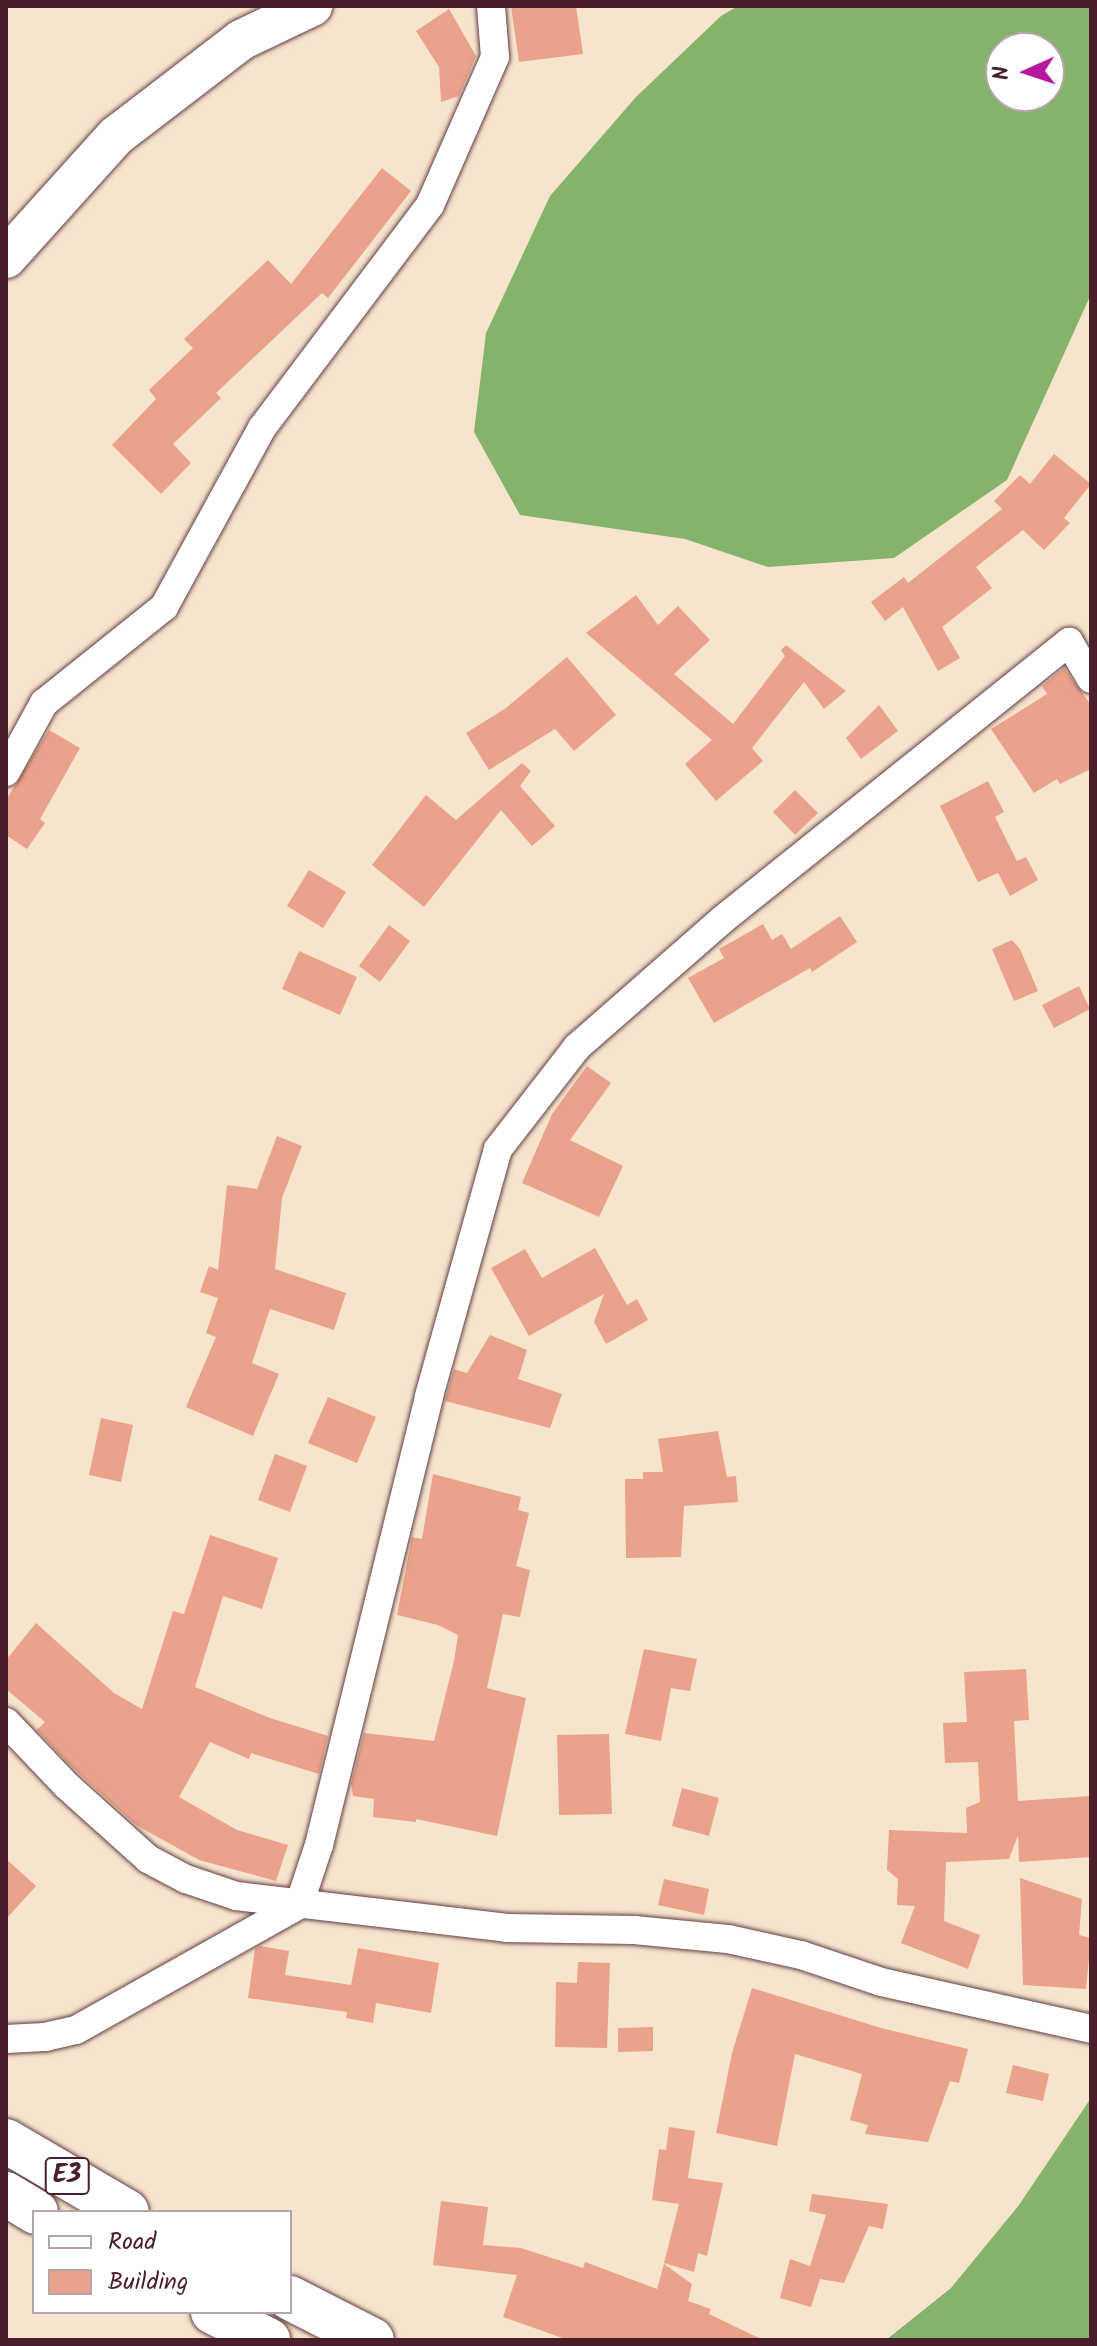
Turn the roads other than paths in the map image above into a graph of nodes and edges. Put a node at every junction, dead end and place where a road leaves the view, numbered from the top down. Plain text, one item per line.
1 (312, 6) edge
2 (491, 6) edge
3 (6, 258) edge
4 (1091, 679) edge
5 (6, 772) edge
6 (6, 1722) edge
7 (299, 1905) junction
8 (1091, 2029) edge
9 (6, 2039) edge
10 (6, 2141) edge
11 (6, 2194) edge
12 (33, 2210) edge
13 (124, 2210) edge
14 (292, 2299) edge
15 (217, 2314) edge
16 (268, 2340) edge
17 (372, 2340) edge

1 - 3 main road
2 - 5 street
4 - 7 street
6 - 7 street
7 - 8 street
7 - 9 street
10 - 13 highway, E3
11 - 12 highway, E3
14 - 17 highway
15 - 16 highway

